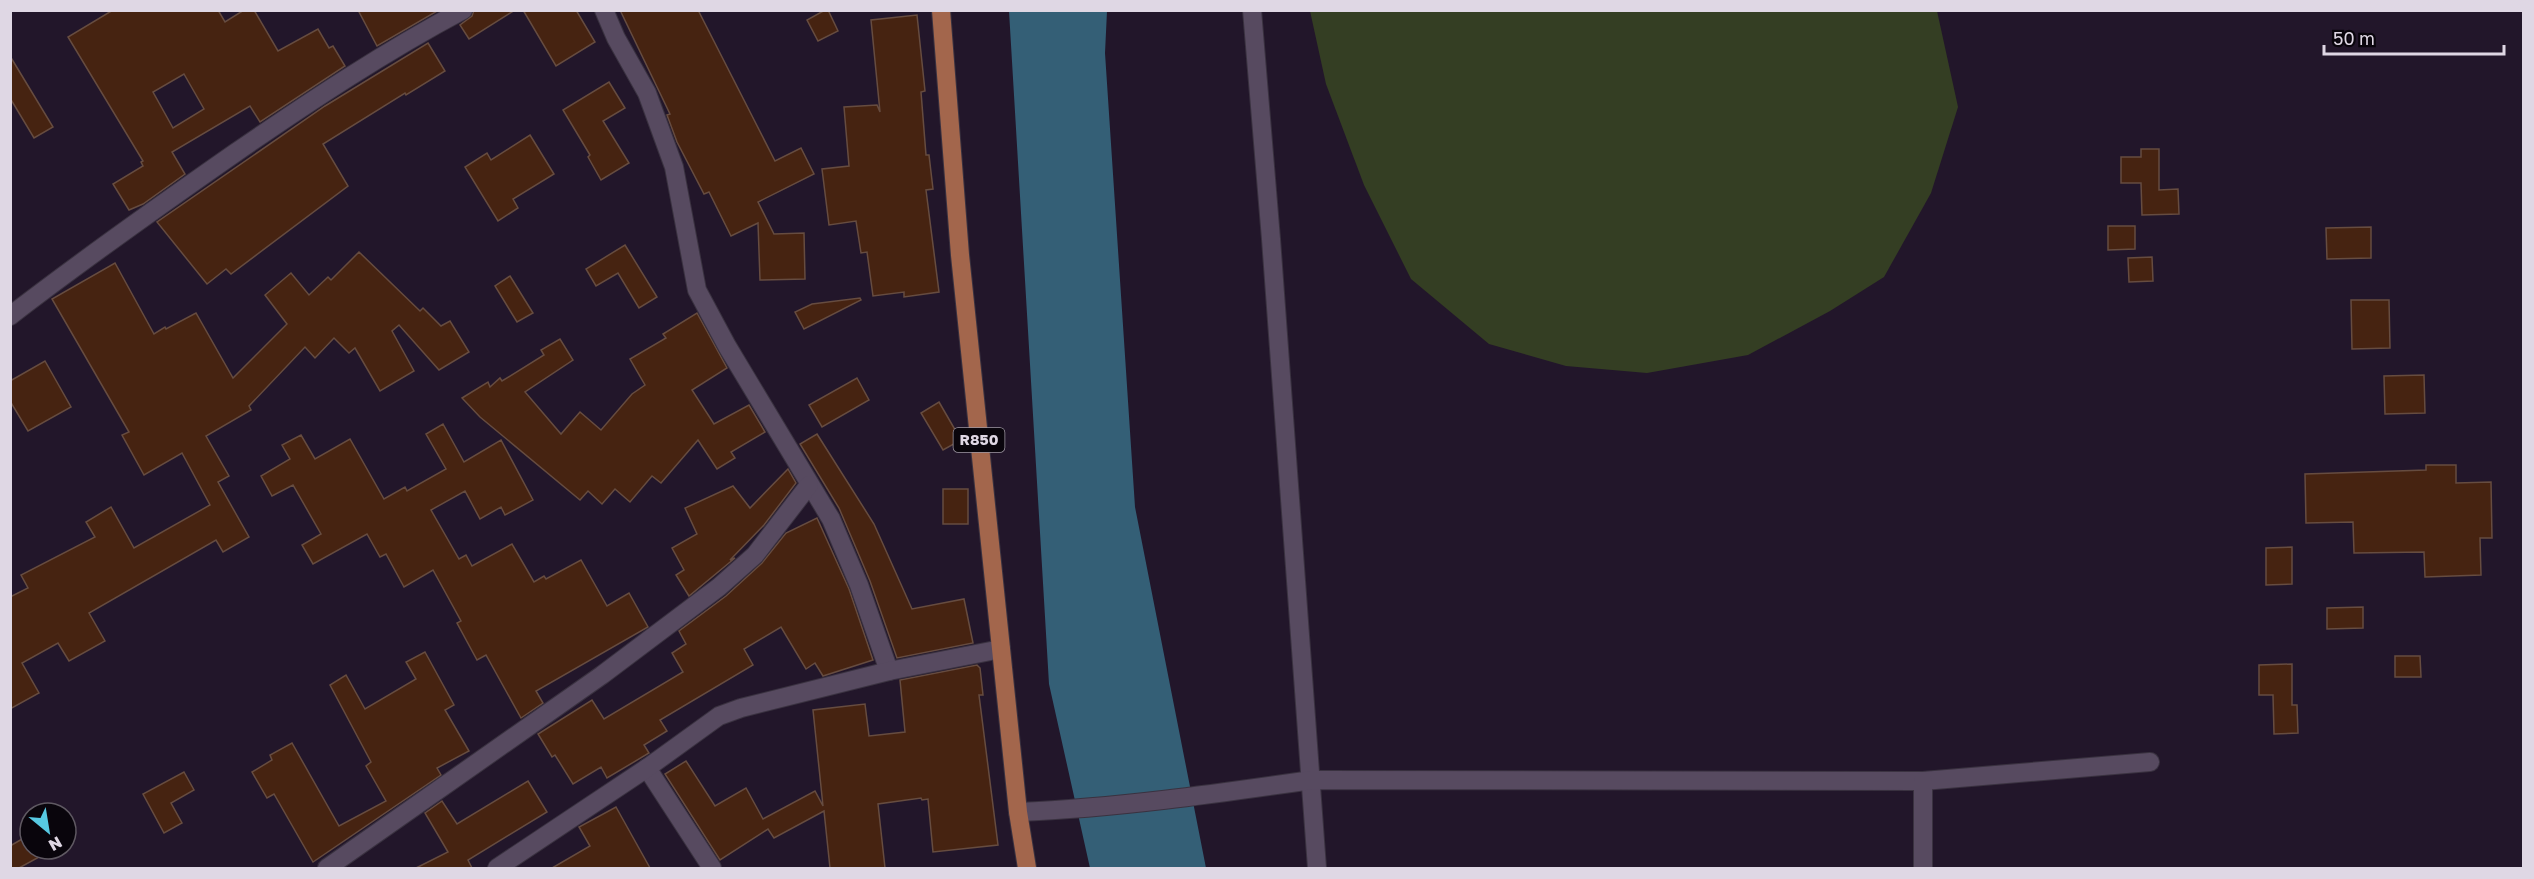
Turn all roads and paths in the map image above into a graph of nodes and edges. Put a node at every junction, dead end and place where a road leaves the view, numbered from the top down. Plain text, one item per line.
1 (463, 10) edge
2 (604, 10) edge
3 (941, 10) edge
4 (1252, 10) edge
5 (10, 316) edge
6 (809, 485) junction
7 (1001, 649) junction
8 (889, 671) junction
9 (2150, 762) dead end
10 (647, 768) junction
11 (1312, 780) junction
12 (1923, 781) junction
13 (1018, 812) junction
14 (327, 868) edge
15 (497, 868) edge
16 (712, 868) edge
17 (1027, 868) edge
18 (1317, 868) edge
19 (1923, 868) edge

1 - 5 street
2 - 6 street
3 - 7 main road, R850
4 - 11 street
6 - 8 street
6 - 14 street
7 - 8 street
7 - 13 main road, R850
8 - 10 street
9 - 12 street
10 - 15 street
10 - 16 street
11 - 12 street
11 - 13 street
11 - 18 street
12 - 19 street
13 - 17 main road, R850

